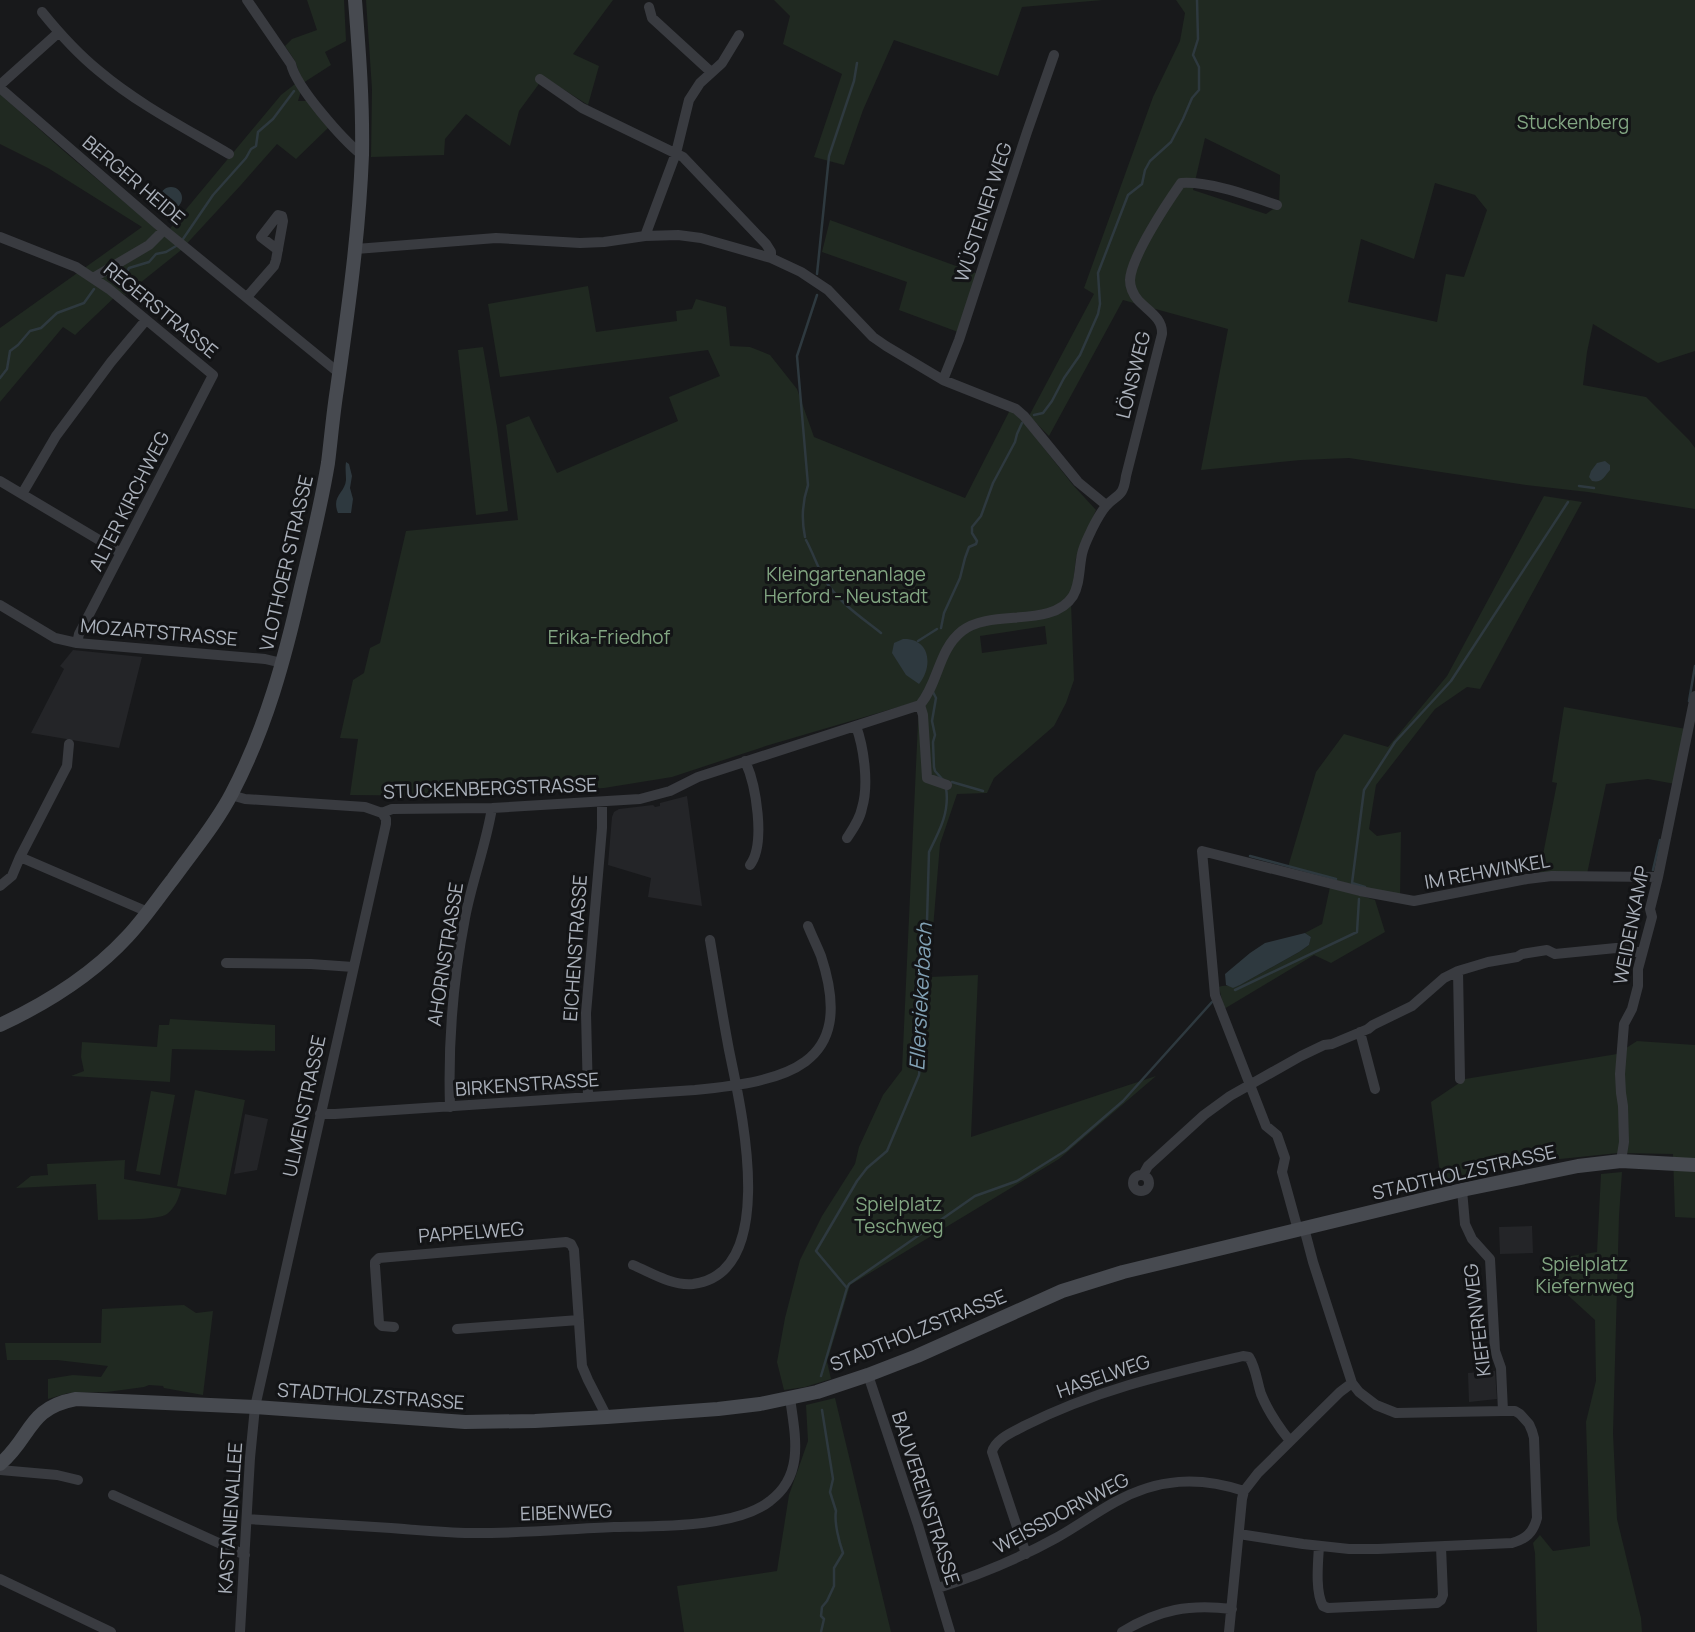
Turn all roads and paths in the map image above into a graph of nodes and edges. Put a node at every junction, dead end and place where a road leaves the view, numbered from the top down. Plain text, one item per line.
1 (247, 0) edge
2 (355, 0) edge
3 (649, 7) dead end
4 (42, 12) dead end
5 (58, 33) junction
6 (738, 35) dead end
7 (1054, 55) dead end
8 (711, 72) junction
9 (540, 79) dead end
10 (0, 87) edge
11 (676, 153) junction
12 (229, 154) dead end
13 (362, 155) junction
14 (1277, 205) dead end
15 (164, 230) junction
16 (645, 236) junction
17 (0, 237) edge
18 (356, 249) junction
19 (278, 250) dead end
20 (771, 258) junction
21 (90, 275) junction
22 (247, 297) junction
23 (146, 320) junction
24 (339, 373) junction
25 (213, 375) joint
26 (943, 380) junction
27 (0, 481) edge
28 (22, 494) junction
29 (1106, 505) junction
30 (121, 553) junction
31 (0, 605) edge
32 (77, 643) junction
33 (282, 663) junction
34 (1695, 696) edge
35 (920, 705) junction
36 (856, 726) junction
37 (69, 744) dead end
38 (745, 761) junction
39 (947, 785) dead end
40 (231, 795) junction
41 (602, 802) junction
42 (492, 808) junction
43 (382, 813) junction
44 (847, 838) dead end
45 (20, 857) junction
46 (750, 865) dead end
47 (1658, 877) junction
48 (0, 886) edge
49 (148, 912) junction
50 (808, 926) dead end
51 (710, 940) dead end
52 (1642, 953) junction
53 (226, 963) dead end
54 (353, 967) junction
55 (1458, 971) junction
56 (0, 1025) edge
57 (1360, 1032) junction
58 (1461, 1079) dead end
59 (1250, 1085) junction
60 (736, 1086) junction
61 (1375, 1089) dead end
62 (588, 1097) junction
63 (450, 1107) junction
64 (320, 1114) junction
65 (1621, 1161) junction
66 (1695, 1165) edge
67 (1143, 1175) dead end
68 (1462, 1191) junction
69 (1301, 1229) junction
70 (633, 1265) dead end
71 (579, 1320) junction
72 (394, 1327) dead end
73 (457, 1329) dead end
74 (868, 1376) junction
75 (1352, 1383) junction
76 (790, 1398) junction
77 (255, 1407) junction
78 (1503, 1410) junction
79 (607, 1417) junction
80 (1290, 1441) junction
81 (0, 1464) edge
82 (0, 1470) edge
83 (78, 1480) dead end
84 (1244, 1491) junction
85 (113, 1494) dead end
86 (247, 1519) junction
87 (1240, 1534) junction
88 (1319, 1546) junction
89 (1441, 1547) junction
90 (1026, 1554) junction
91 (245, 1555) junction
92 (0, 1579) edge
93 (937, 1588) junction
94 (1232, 1609) junction
95 (111, 1632) edge
96 (240, 1632) edge
97 (950, 1632) edge
98 (1122, 1632) edge
99 (1229, 1632) edge

1 - 13 street
2 - 13 street, VLOTHOER STRASSE
3 - 8 street
4 - 5 street
5 - 10 street
5 - 12 street
6 - 8 street
7 - 26 street, WÜSTENER WEG
8 - 11 street
9 - 11 street
10 - 15 street, BERGER HEIDE
11 - 16 street
11 - 20 street
13 - 18 street, VLOTHOER STRASSE
14 - 29 street, LÖNSWEG
15 - 21 street
15 - 22 street, BERGER HEIDE
16 - 18 street
16 - 20 street
17 - 21 street, REGERSTRASSE
18 - 24 street, VLOTHOER STRASSE
19 - 22 street
20 - 26 street
21 - 23 street, REGERSTRASSE
22 - 24 street, BERGER HEIDE
23 - 25 street, REGERSTRASSE
23 - 28 street
24 - 33 street, VLOTHOER STRASSE
25 - 30 street, ALTER KIRCHWEG
26 - 29 street
27 - 28 street
28 - 30 street
29 - 35 street
30 - 32 street, ALTER KIRCHWEG
31 - 32 street, MOZARTSTRASSE
32 - 33 street, MOZARTSTRASSE
33 - 40 street, VLOTHOER STRASSE
34 - 47 street, WEIDENKAMP
35 - 36 street, STUCKENBERGSTRASSE
35 - 39 street
36 - 38 street, STUCKENBERGSTRASSE
36 - 44 street
37 - 45 street
38 - 41 street, STUCKENBERGSTRASSE
38 - 46 street
40 - 43 street, STUCKENBERGSTRASSE
40 - 49 street, VLOTHOER STRASSE
41 - 42 street, STUCKENBERGSTRASSE
41 - 62 street, EICHENSTRASSE
42 - 43 street, STUCKENBERGSTRASSE
42 - 63 street, AHORNSTRASSE
43 - 54 street, ULMENSTRASSE
45 - 48 street
45 - 49 street
47 - 52 street, WEIDENKAMP
47 - 59 street, IM REHWINKEL
49 - 56 street, VLOTHOER STRASSE
50 - 60 street, BIRKENSTRASSE
51 - 60 street
52 - 55 street
52 - 65 street, WEIDENKAMP
53 - 54 street
54 - 64 street, ULMENSTRASSE
55 - 57 street
55 - 58 street
57 - 59 street
57 - 61 street
59 - 67 street
59 - 69 street
60 - 62 street, BIRKENSTRASSE
60 - 70 street
62 - 63 street, BIRKENSTRASSE
63 - 64 street, BIRKENSTRASSE
64 - 77 street, ULMENSTRASSE
65 - 66 street, STADTHOLZSTRASSE
65 - 68 street, STADTHOLZSTRASSE
68 - 69 street, STADTHOLZSTRASSE
68 - 78 street, KIEFERNWEG
69 - 74 street, STADTHOLZSTRASSE
69 - 75 street
71 - 72 street, PAPPELWEG
71 - 73 street
71 - 79 street, PAPPELWEG
74 - 76 street, STADTHOLZSTRASSE
74 - 93 street, BAUVEREINSTRASSE
75 - 78 street
75 - 80 street
76 - 79 street, STADTHOLZSTRASSE
76 - 86 street, EIBENWEG
77 - 79 street, STADTHOLZSTRASSE
77 - 81 street, STADTHOLZSTRASSE
77 - 86 street, KASTANIENALLEE
78 - 89 street
80 - 84 street
80 - 90 street, HASELWEG
82 - 83 street
84 - 87 street
84 - 90 street, WEISSDORNWEG
85 - 91 street
86 - 91 street, KASTANIENALLEE
87 - 88 street
87 - 94 street
88 - 89 street
88 - 89 street
90 - 93 street, WEISSDORNWEG
91 - 96 street, KASTANIENALLEE
92 - 95 street
93 - 97 street, BAUVEREINSTRASSE
94 - 98 street
94 - 99 street

